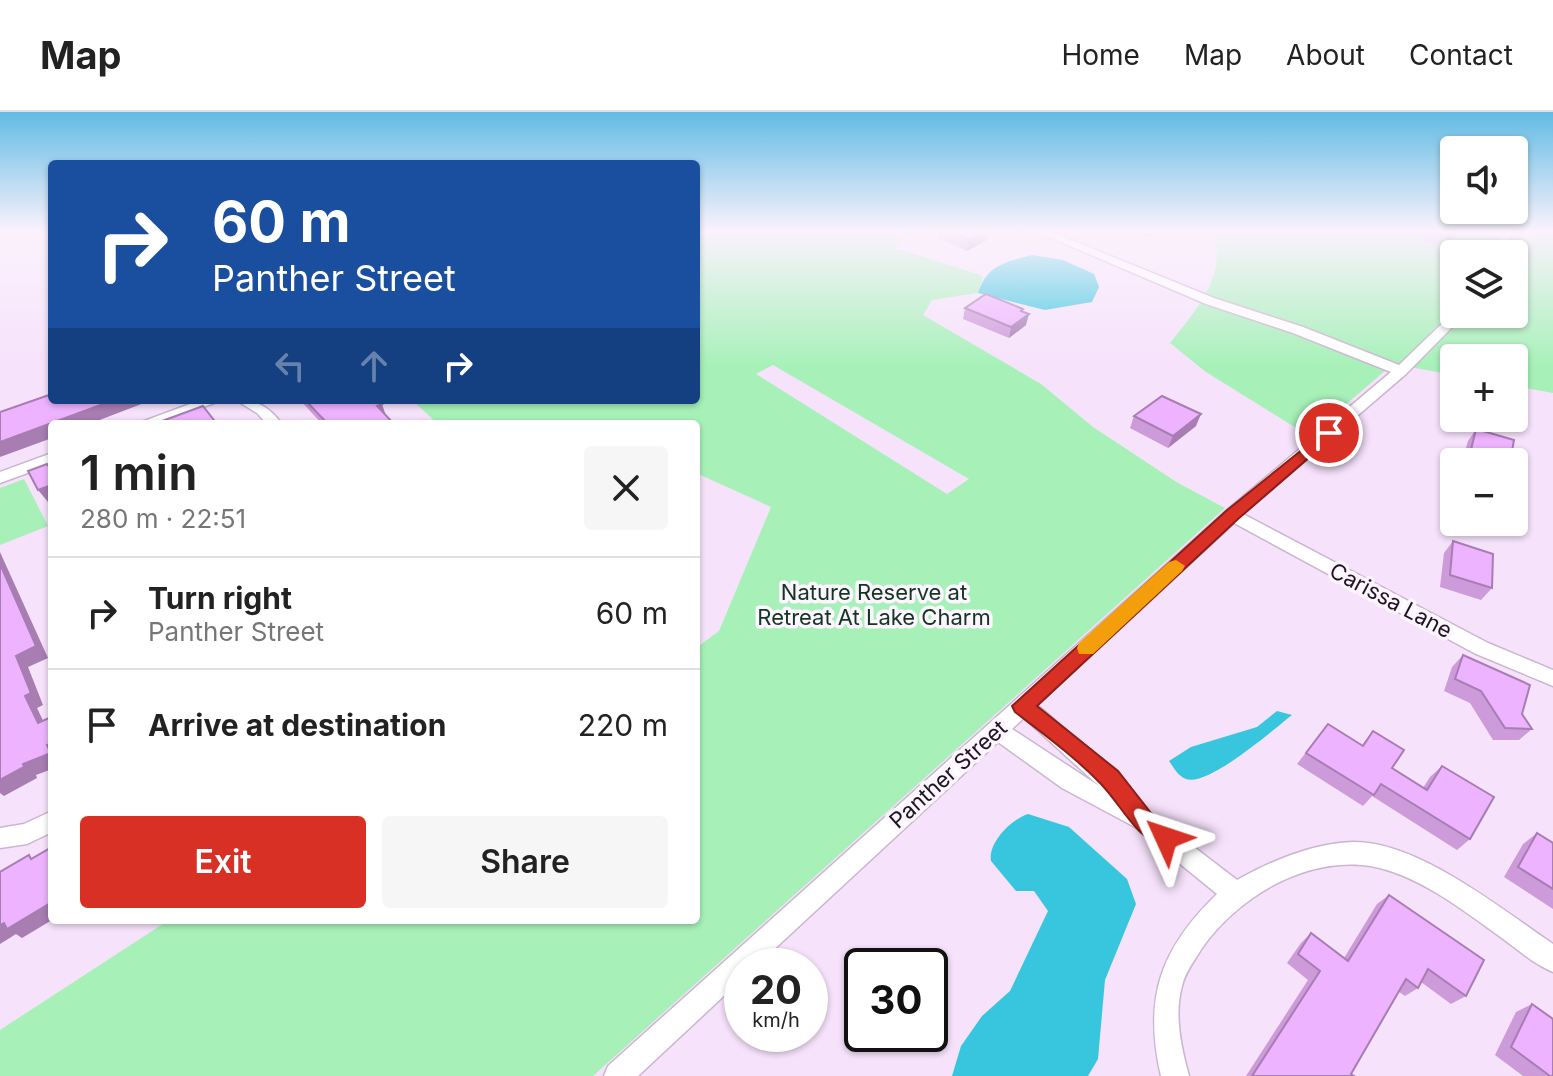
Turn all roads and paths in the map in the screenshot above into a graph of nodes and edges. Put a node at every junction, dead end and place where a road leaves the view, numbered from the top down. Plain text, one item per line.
1 (1149, 276) edge
2 (1445, 328) edge
3 (1401, 371) junction
4 (203, 404) edge
5 (251, 404) edge
6 (155, 420) edge
7 (271, 420) edge
8 (48, 460) edge
9 (0, 478) edge
10 (1232, 515) junction
11 (1553, 678) edge
12 (1023, 706) junction
13 (997, 730) junction
14 (1091, 761) junction
15 (1070, 781) junction
16 (1143, 820) junction
17 (48, 823) edge
18 (0, 838) edge
19 (1236, 894) junction
20 (1553, 959) edge
21 (618, 1076) edge
22 (1175, 1076) edge

1 - 3 street
2 - 3 street, Panther Street
3 - 10 street, Panther Street
4 - 6 street
5 - 7 street
8 - 9 street
10 - 11 street, Carissa Lane
10 - 12 street, Panther Street
12 - 13 street, Panther Street
12 - 14 street
13 - 15 street
13 - 21 street, Panther Street
14 - 15 street
14 - 16 street
15 - 16 street
16 - 19 street
17 - 18 street
19 - 20 street
19 - 22 street

